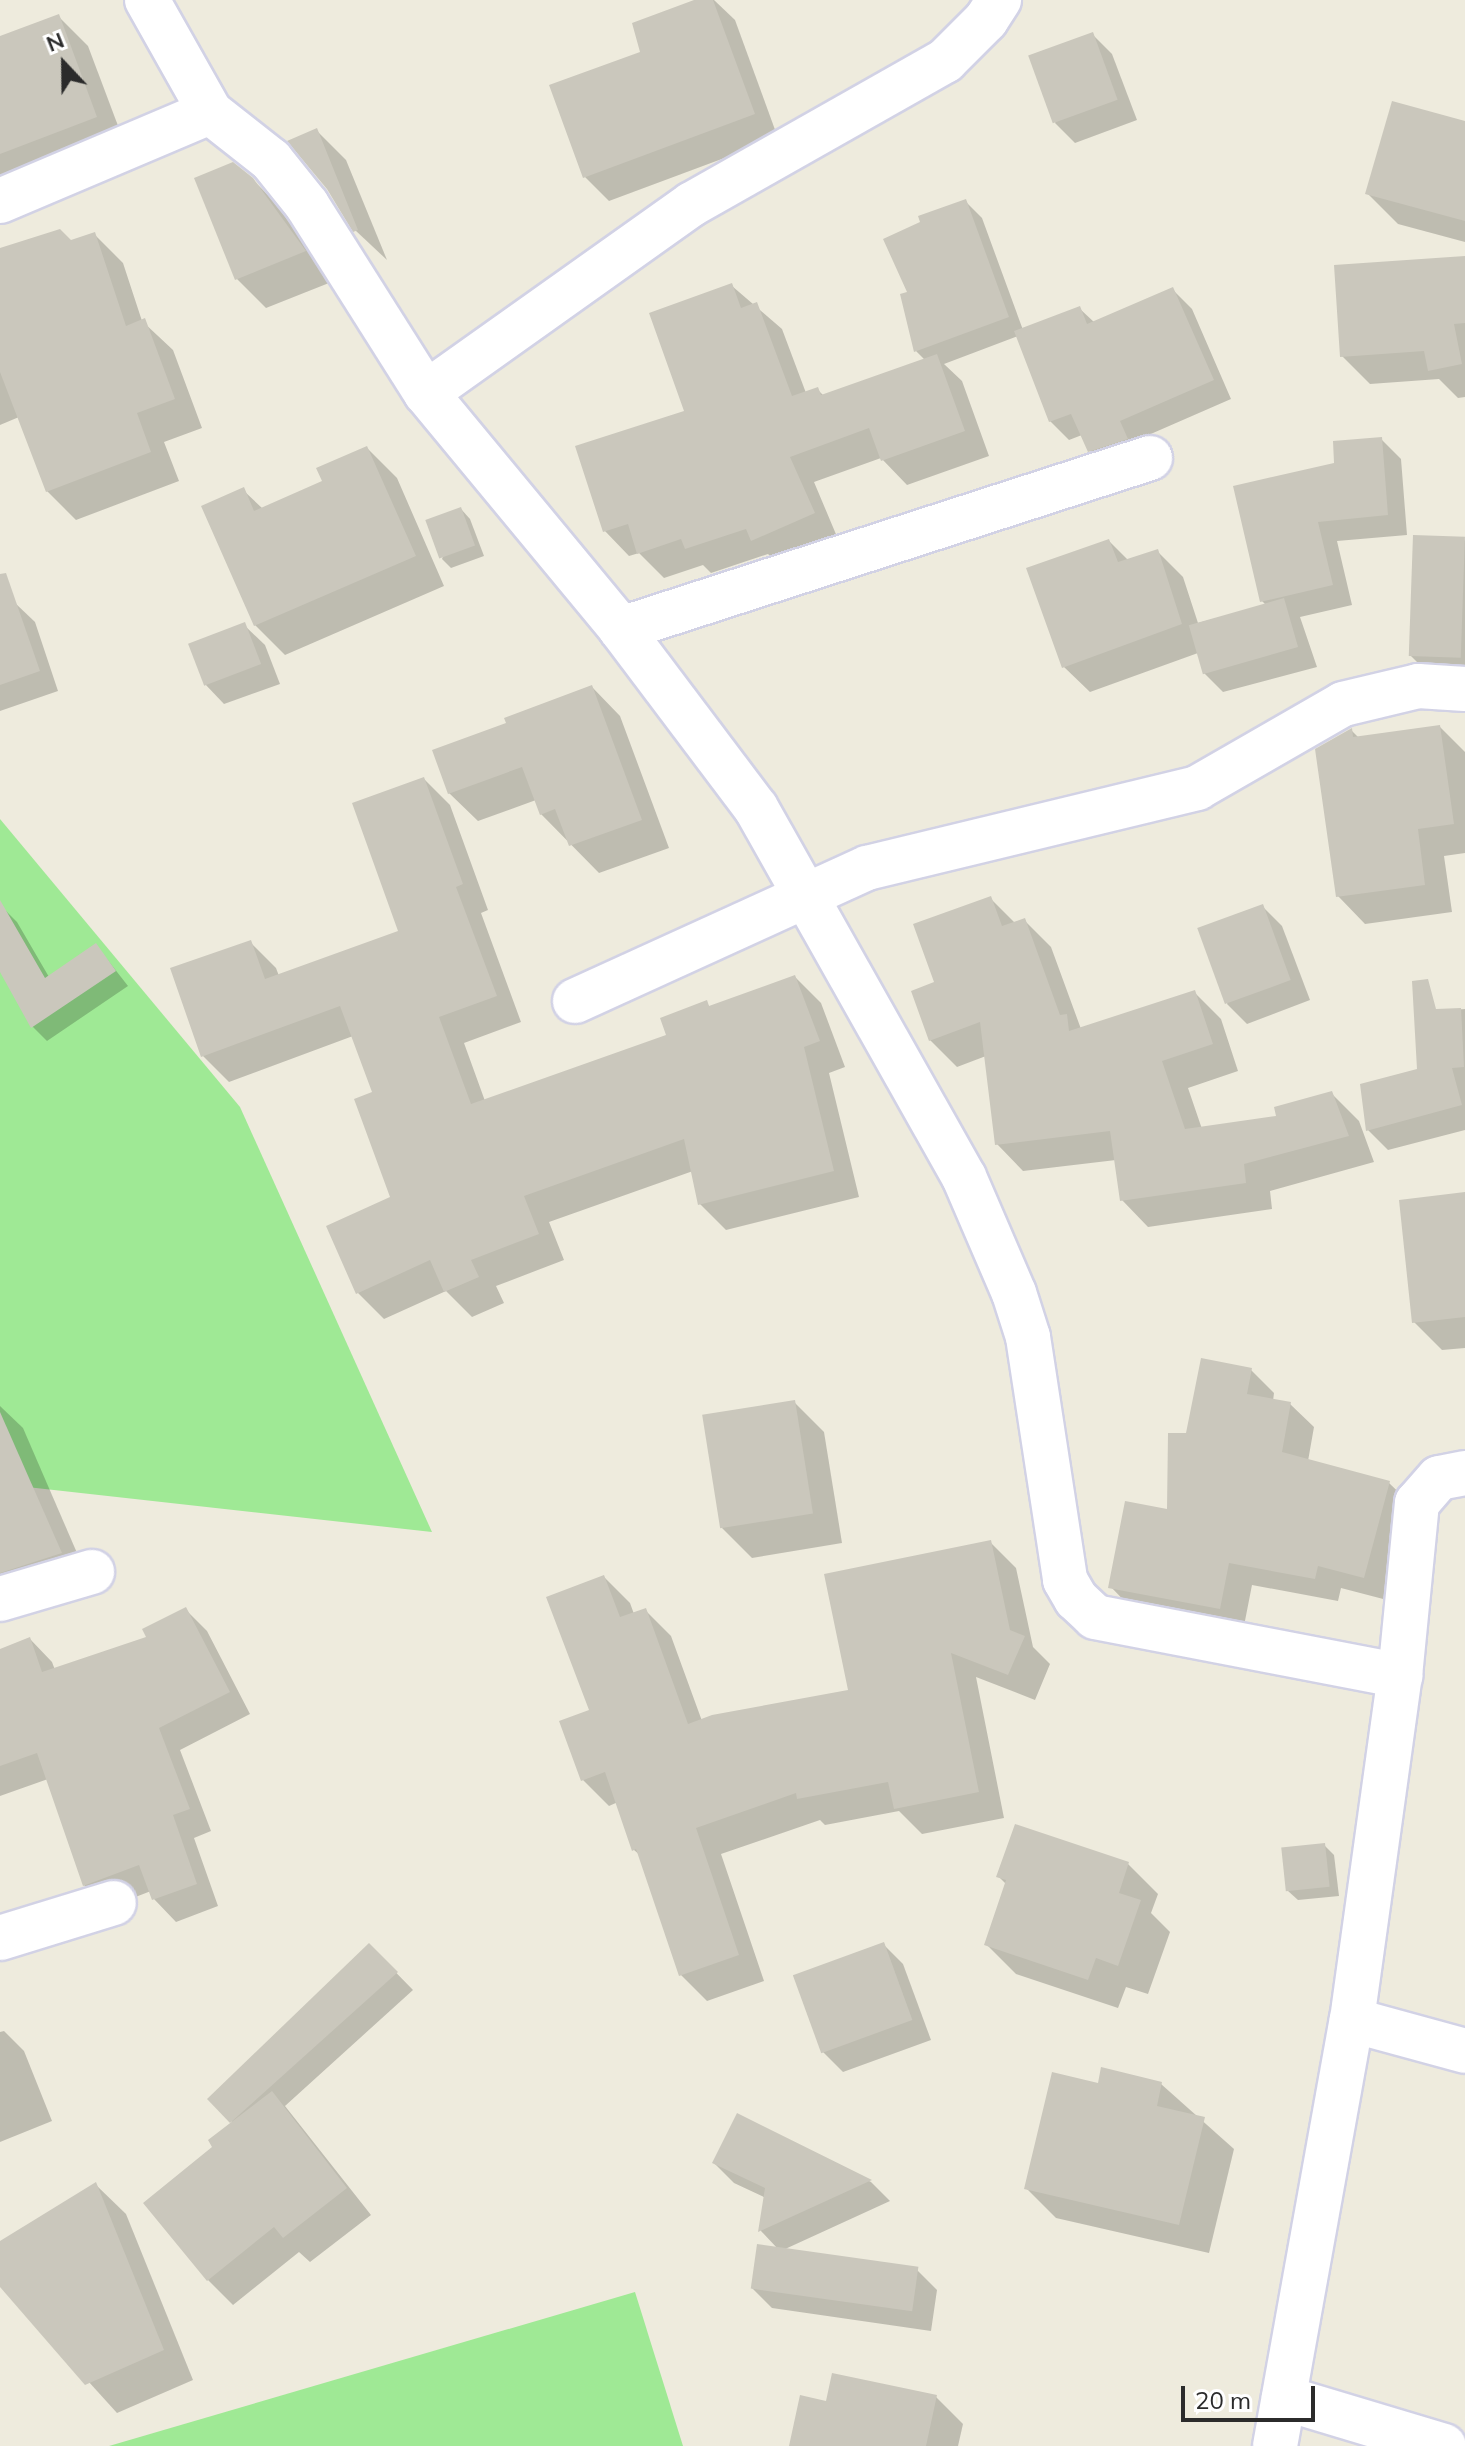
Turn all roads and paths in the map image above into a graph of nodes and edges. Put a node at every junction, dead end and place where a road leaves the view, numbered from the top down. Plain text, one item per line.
1 (147, 0) edge
2 (999, 0) edge
3 (210, 112) junction
4 (0, 201) edge
5 (426, 393) junction
6 (1150, 458) dead end
7 (621, 629) junction
8 (1465, 689) edge
9 (804, 895) junction
10 (575, 1001) dead end
11 (1465, 1473) edge
12 (92, 1572) dead end
13 (0, 1599) edge
14 (1400, 1676) junction
15 (114, 1903) dead end
16 (0, 1938) edge
17 (1352, 2020) junction
18 (1465, 2051) edge
19 (1284, 2398) junction
20 (1275, 2446) edge
21 (1444, 2446) edge

1 - 3 street
2 - 5 street
3 - 4 street
3 - 5 street
5 - 7 street
6 - 7 street
7 - 9 street
8 - 9 street
9 - 10 street
9 - 14 street
11 - 14 street
12 - 13 street
14 - 17 street
15 - 16 street
17 - 18 street
17 - 19 street
19 - 20 street
19 - 21 street

